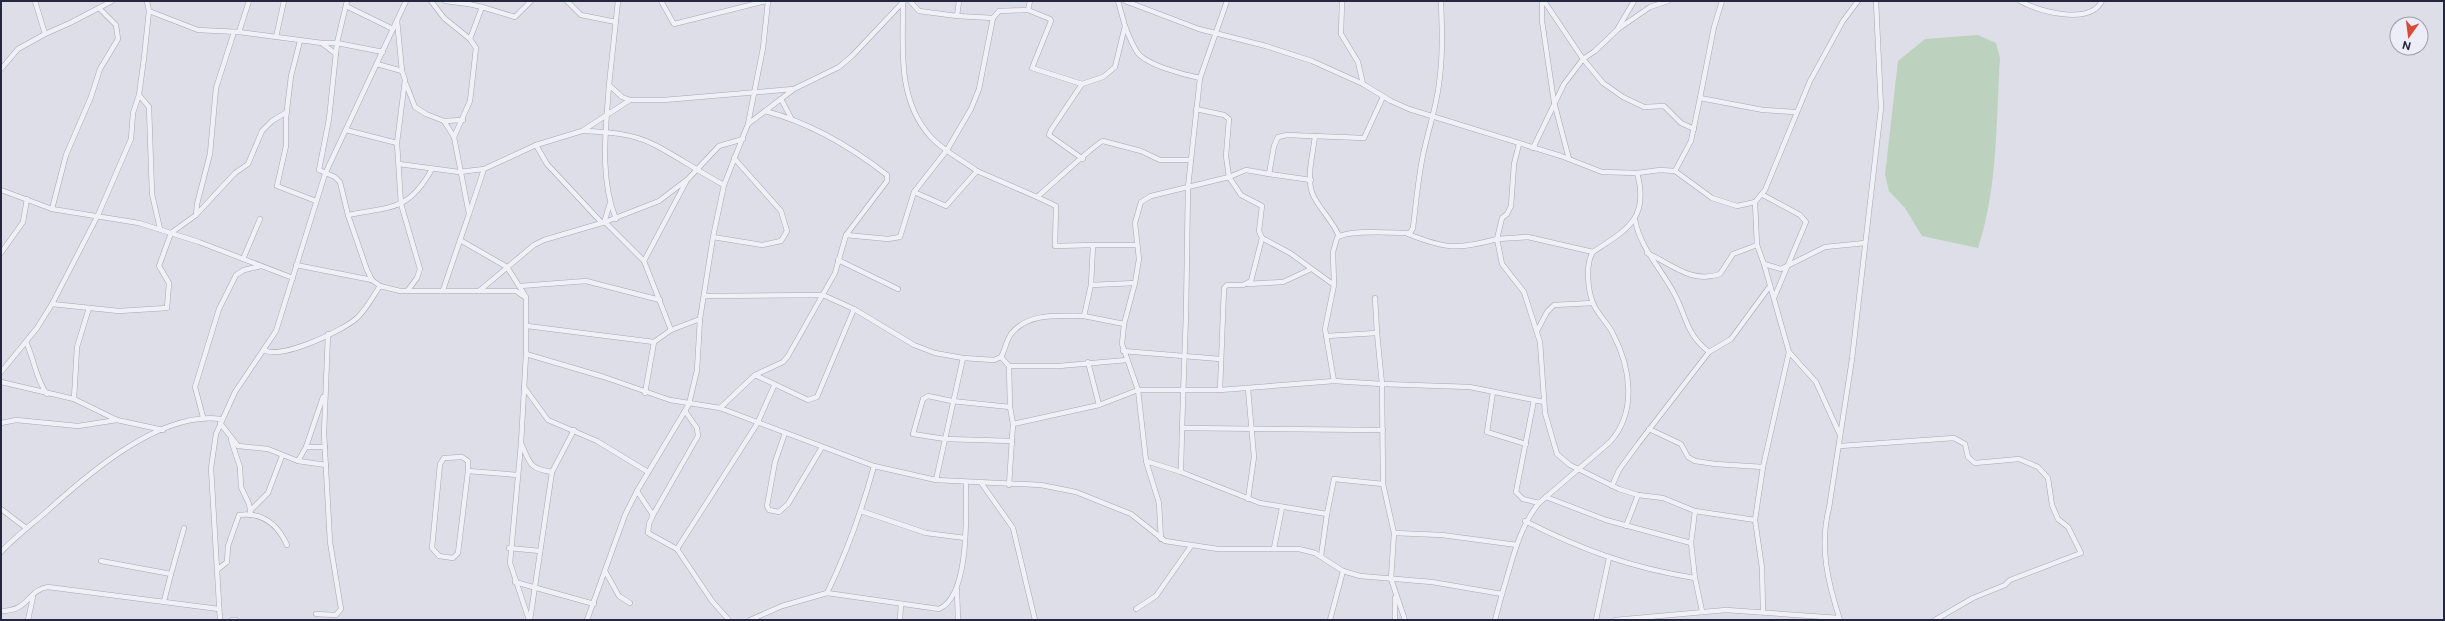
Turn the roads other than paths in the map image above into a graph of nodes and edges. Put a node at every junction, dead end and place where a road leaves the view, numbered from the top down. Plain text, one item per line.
1 (35, 1) edge
2 (112, 1) edge
3 (147, 1) edge
4 (249, 1) edge
5 (284, 1) edge
6 (406, 1) edge
7 (431, 1) edge
8 (446, 1) edge
9 (531, 1) edge
10 (567, 1) edge
11 (618, 1) edge
12 (661, 1) edge
13 (767, 1) edge
14 (910, 1) edge
15 (959, 1) edge
16 (1030, 1) edge
17 (1118, 1) edge
18 (1125, 1) edge
19 (1228, 1) edge
20 (1342, 1) edge
21 (1441, 1) edge
22 (1634, 1) edge
23 (1668, 1) edge
24 (1722, 1) edge
25 (1858, 1) edge
26 (1876, 1) edge
27 (2020, 1) edge
28 (2102, 1) edge
29 (904, 2) edge
30 (1546, 2) edge
31 (469, 3) edge
32 (1133, 3) edge
33 (346, 4) edge
34 (482, 7) junction
35 (100, 8) junction
36 (1028, 10) junction
37 (149, 11) junction
38 (957, 16) junction
39 (993, 18) junction
40 (397, 20) junction
41 (616, 22) junction
42 (1125, 26) junction
43 (393, 29) junction
44 (1616, 30) junction
45 (236, 32) junction
46 (45, 34) junction
47 (1217, 34) junction
48 (276, 37) junction
49 (470, 39) junction
50 (300, 41) junction
51 (337, 42) junction
52 (322, 43) junction
53 (383, 52) junction
54 (336, 54) junction
55 (1583, 59) junction
56 (377, 64) junction
57 (1, 69) edge
58 (402, 71) junction
59 (1200, 78) junction
60 (406, 80) junction
61 (1082, 84) junction
62 (1363, 84) junction
63 (609, 85) junction
64 (794, 89) junction
65 (754, 94) junction
66 (139, 95) junction
67 (1383, 97) junction
68 (1700, 98) junction
69 (781, 99) junction
70 (630, 100) junction
71 (1554, 102) junction
72 (1196, 109) junction
73 (765, 111) junction
74 (287, 112) junction
75 (1796, 112) junction
76 (607, 114) junction
77 (1432, 116) junction
78 (791, 118) junction
79 (463, 120) junction
80 (444, 121) junction
81 (748, 124) junction
82 (1694, 129) junction
83 (346, 130) junction
84 (582, 131) junction
85 (606, 132) junction
86 (1315, 136) junction
87 (454, 137) junction
88 (743, 139) junction
89 (397, 142) junction
90 (1519, 144) junction
91 (536, 145) junction
92 (1533, 148) junction
93 (947, 150) junction
94 (734, 158) junction
95 (1083, 159) junction
96 (1570, 159) junction
97 (1191, 160) junction
98 (399, 164) junction
99 (432, 169) junction
100 (484, 169) junction
101 (695, 170) junction
102 (977, 171) junction
103 (1675, 171) junction
104 (459, 172) junction
105 (1637, 173) junction
106 (326, 174) junction
107 (1269, 174) junction
108 (1229, 177) junction
109 (688, 179) junction
110 (1311, 180) junction
111 (724, 185) junction
112 (1188, 187) junction
113 (1, 190) edge
114 (914, 192) junction
115 (1763, 195) junction
116 (1038, 197) junction
117 (27, 199) junction
118 (316, 201) junction
119 (1755, 202) junction
120 (610, 203) junction
121 (401, 204) junction
122 (52, 208) junction
123 (469, 214) junction
124 (98, 215) junction
125 (348, 215) junction
126 (196, 216) junction
127 (260, 219) dead end
128 (615, 219) junction
129 (1635, 220) junction
130 (603, 223) junction
131 (612, 228) junction
132 (160, 229) junction
133 (171, 233) junction
134 (1405, 233) junction
135 (846, 235) junction
136 (1339, 236) junction
137 (713, 237) junction
138 (1262, 238) junction
139 (1497, 239) junction
140 (460, 240) junction
141 (1865, 244) junction
142 (1093, 245) junction
143 (1137, 245) junction
144 (1757, 245) junction
145 (1593, 252) junction
146 (1, 253) edge
147 (1647, 253) junction
148 (243, 259) junction
149 (838, 260) junction
150 (644, 262) junction
151 (1764, 264) junction
152 (296, 265) junction
153 (261, 266) junction
154 (1787, 266) junction
155 (507, 267) junction
156 (1311, 269) junction
157 (293, 278) junction
158 (372, 280) junction
159 (1134, 284) junction
160 (1248, 284) junction
161 (1091, 285) junction
162 (1334, 285) junction
163 (380, 286) junction
164 (520, 286) junction
165 (1770, 286) junction
166 (898, 289) dead end
167 (408, 290) junction
168 (443, 290) junction
169 (479, 291) junction
170 (824, 295) junction
171 (704, 296) junction
172 (526, 298) junction
173 (1375, 298) dead end
174 (1773, 299) junction
175 (660, 300) junction
176 (1593, 303) junction
177 (52, 304) junction
178 (89, 308) junction
179 (854, 309) junction
180 (1084, 316) junction
181 (700, 318) junction
182 (1124, 324) junction
183 (527, 326) junction
184 (671, 330) junction
185 (1537, 331) junction
186 (1377, 333) junction
187 (328, 334) junction
188 (1326, 336) junction
189 (26, 342) junction
190 (654, 342) junction
191 (264, 350) junction
192 (1123, 351) junction
193 (1709, 352) junction
194 (1790, 352) junction
195 (526, 354) junction
196 (1001, 357) junction
197 (1184, 357) junction
198 (963, 358) junction
199 (1220, 358) junction
200 (1127, 360) junction
201 (1088, 362) junction
202 (1009, 366) junction
203 (1, 372) edge
204 (755, 376) junction
205 (1334, 381) junction
206 (1, 382) edge
207 (1382, 384) junction
208 (524, 386) junction
209 (774, 386) junction
210 (1248, 389) junction
211 (1138, 390) junction
212 (1220, 390) junction
213 (1182, 391) junction
214 (324, 392) junction
215 (1493, 392) junction
216 (645, 393) junction
217 (47, 394) junction
218 (74, 399) junction
219 (1534, 400) junction
220 (952, 401) junction
221 (1544, 402) junction
222 (689, 404) junction
223 (1099, 405) junction
224 (1010, 407) junction
225 (720, 408) junction
226 (685, 411) junction
227 (203, 417) junction
228 (117, 420) junction
229 (220, 421) junction
230 (1, 423) edge
231 (757, 424) junction
232 (1013, 424) junction
233 (1182, 428) junction
234 (1252, 429) junction
235 (1650, 429) junction
236 (163, 430) junction
237 (574, 430) junction
238 (1383, 430) junction
239 (785, 433) junction
240 (1840, 436) junction
241 (230, 439) junction
242 (945, 439) junction
243 (1012, 441) junction
244 (521, 444) junction
245 (1526, 444) junction
246 (1840, 446) junction
247 (306, 447) junction
248 (325, 447) junction
249 (822, 447) junction
250 (282, 456) junction
251 (298, 461) junction
252 (1146, 461) junction
253 (326, 465) junction
254 (874, 466) junction
255 (1763, 467) junction
256 (1578, 469) junction
257 (468, 471) junction
258 (552, 472) junction
259 (648, 472) junction
260 (1181, 472) junction
261 (518, 475) junction
262 (936, 480) junction
263 (966, 483) junction
264 (982, 484) junction
265 (1009, 484) junction
266 (1383, 484) junction
267 (1612, 486) junction
268 (636, 491) junction
269 (1638, 495) junction
270 (1546, 496) junction
271 (1248, 499) junction
272 (1539, 503) junction
273 (1282, 508) junction
274 (1, 509) edge
275 (861, 511) junction
276 (1695, 511) junction
277 (251, 513) junction
278 (1327, 514) junction
279 (653, 515) junction
280 (1755, 520) junction
281 (1525, 521) junction
282 (1626, 526) junction
283 (26, 528) junction
284 (184, 528) dead end
285 (1394, 533) junction
286 (966, 538) junction
287 (1161, 539) junction
288 (1691, 543) junction
289 (287, 545) dead end
290 (1517, 545) junction
291 (1191, 546) junction
292 (510, 548) junction
293 (1274, 548) junction
294 (677, 549) junction
295 (540, 551) junction
296 (1, 552) edge
297 (1321, 556) junction
298 (1609, 558) junction
299 (101, 561) dead end
300 (217, 570) junction
301 (605, 571) junction
302 (1343, 571) junction
303 (171, 574) junction
304 (1695, 578) junction
305 (1391, 579) junction
306 (515, 582) junction
307 (535, 588) junction
308 (957, 590) junction
309 (827, 593) junction
310 (1502, 594) junction
311 (34, 595) junction
312 (1395, 597) junction
313 (164, 601) junction
314 (630, 603) dead end
315 (594, 604) junction
316 (901, 604) junction
317 (219, 609) junction
318 (1136, 609) dead end
319 (1, 611) edge
320 (1702, 611) junction
321 (1763, 612) junction
322 (316, 614) dead end
323 (1840, 619) edge
324 (28, 620) edge
325 (220, 620) edge
326 (232, 620) edge
327 (236, 620) edge
328 (529, 620) edge
329 (587, 620) edge
330 (728, 620) edge
331 (750, 620) edge
332 (900, 620) edge
333 (958, 620) edge
334 (1035, 620) edge
335 (1330, 620) edge
336 (1395, 620) edge
337 (1405, 620) edge
338 (1495, 620) edge
339 (1596, 620) edge
340 (1615, 620) edge
341 (1935, 620) edge

1 - 46 street
2 - 35 street
3 - 37 street
4 - 45 street
5 - 48 street
6 - 40 street
7 - 49 street
8 - 31 street
9 - 34 street
10 - 41 street
11 - 41 street
12 - 13 street
13 - 65 street
14 - 38 street
15 - 38 street
16 - 36 street
17 - 42 street
18 - 32 street
19 - 47 street
20 - 62 street
21 - 77 street
22 - 44 street
23 - 44 street
24 - 68 street
25 - 75 street
26 - 141 street
27 - 28 street
29 - 64 street
29 - 93 street
30 - 55 street
30 - 71 street
31 - 34 street
32 - 47 street
33 - 43 street
33 - 51 street
34 - 49 street
35 - 46 street
35 - 122 street
36 - 39 street
36 - 61 street
37 - 45 street
37 - 66 street
38 - 39 street
39 - 93 street
40 - 43 street
40 - 58 street
41 - 63 street
42 - 59 street
42 - 61 street
43 - 53 street
44 - 55 street
45 - 48 street
45 - 126 street
46 - 57 street
47 - 59 street
47 - 62 street
48 - 50 street
49 - 79 street
50 - 52 street
50 - 74 street
51 - 52 street
51 - 53 street
51 - 54 street
52 - 54 street
53 - 56 street
54 - 106 street
55 - 71 street
55 - 82 street
56 - 58 street
56 - 83 street
58 - 60 street
59 - 72 street
60 - 80 street
60 - 89 street
61 - 95 street
62 - 67 street
63 - 70 street
63 - 76 street
64 - 65 street
64 - 69 street
65 - 70 street
65 - 81 street
66 - 124 street
66 - 132 street
67 - 77 street
67 - 86 street
68 - 75 street
68 - 82 street
69 - 73 street
69 - 78 street
70 - 76 street
71 - 92 street
71 - 96 street
72 - 97 street
72 - 108 street
73 - 78 street
73 - 81 street
74 - 118 street
74 - 126 street
75 - 115 street
76 - 84 street
76 - 85 street
77 - 90 street
77 - 134 street
78 - 135 street
79 - 80 street
79 - 87 street
80 - 87 street
81 - 88 street
82 - 103 street
83 - 89 street
83 - 106 street
84 - 85 street
84 - 91 street
85 - 101 street
85 - 120 street
86 - 107 street
86 - 110 street
87 - 104 street
88 - 94 street
88 - 101 street
89 - 98 street
90 - 92 street
90 - 139 street
91 - 100 street
91 - 130 street
92 - 96 street
93 - 102 street
93 - 114 street
94 - 111 street
94 - 137 street
95 - 97 street
95 - 116 street
96 - 105 street
97 - 112 street
98 - 99 street
98 - 121 street
99 - 104 street
99 - 121 street
100 - 104 street
100 - 123 street
101 - 109 street
101 - 111 street
102 - 114 street
102 - 116 street
103 - 105 street
103 - 119 street
104 - 123 street
105 - 129 street
106 - 118 street
106 - 125 street
107 - 108 street
107 - 110 street
108 - 112 street
108 - 138 street
109 - 128 street
109 - 150 street
110 - 136 street
111 - 137 street
112 - 143 street
112 - 197 street
113 - 117 street
114 - 135 street
115 - 119 street
115 - 154 street
116 - 142 street
117 - 122 street
117 - 146 street
118 - 152 street
119 - 144 street
120 - 128 street
120 - 130 street
121 - 125 street
121 - 167 street
122 - 124 street
123 - 140 street
124 - 132 street
124 - 177 street
125 - 158 street
126 - 133 street
127 - 148 street
128 - 130 street
128 - 131 street
129 - 145 street
129 - 147 street
130 - 131 street
130 - 155 street
131 - 150 street
132 - 133 street
133 - 148 street
133 - 178 street
134 - 136 street
134 - 139 street
135 - 149 street
136 - 162 street
137 - 171 street
138 - 156 street
138 - 160 street
139 - 145 street
139 - 185 street
140 - 155 street
140 - 168 street
141 - 154 street
141 - 240 street
142 - 143 street
142 - 161 street
143 - 159 street
144 - 147 street
144 - 151 street
145 - 176 street
147 - 193 street
148 - 153 street
149 - 166 street
149 - 170 street
150 - 175 street
151 - 154 street
151 - 165 street
152 - 157 street
152 - 158 street
153 - 157 street
153 - 227 street
154 - 174 street
155 - 164 street
155 - 169 street
156 - 160 street
156 - 162 street
157 - 191 street
158 - 163 street
159 - 161 street
159 - 182 street
160 - 199 street
161 - 180 street
162 - 188 street
163 - 167 street
163 - 187 street
164 - 172 street
164 - 175 street
165 - 174 street
165 - 193 street
167 - 168 street
168 - 169 street
169 - 172 street
170 - 171 street
170 - 179 street
170 - 204 street
171 - 181 street
172 - 183 street
173 - 186 street
174 - 194 street
175 - 184 street
176 - 185 street
176 - 256 street
177 - 178 street
177 - 189 street
178 - 218 street
179 - 198 street
179 - 209 street
180 - 182 street
180 - 196 street
181 - 184 street
181 - 222 street
182 - 192 street
183 - 190 street
183 - 195 street
184 - 190 street
185 - 221 street
186 - 188 street
186 - 207 street
187 - 191 street
187 - 214 street
188 - 205 street
189 - 203 street
189 - 217 street
190 - 216 street
191 - 229 street
192 - 197 street
192 - 200 street
193 - 235 street
194 - 240 street
194 - 255 street
195 - 208 street
195 - 216 street
196 - 198 street
196 - 202 street
197 - 199 street
197 - 213 street
198 - 220 street
199 - 212 street
200 - 201 street
200 - 211 street
201 - 202 street
201 - 223 street
202 - 224 street
204 - 209 street
204 - 225 street
205 - 207 street
205 - 210 street
206 - 217 street
207 - 215 street
207 - 238 street
208 - 237 street
208 - 244 street
209 - 231 street
210 - 212 street
210 - 234 street
211 - 213 street
211 - 223 street
211 - 252 street
212 - 213 street
213 - 233 street
214 - 247 street
214 - 248 street
215 - 219 street
215 - 245 street
216 - 222 street
217 - 218 street
218 - 228 street
219 - 221 street
219 - 245 street
220 - 224 street
220 - 242 street
220 - 242 street
221 - 256 street
222 - 225 street
222 - 226 street
223 - 232 street
224 - 232 street
225 - 231 street
226 - 259 street
226 - 279 street
227 - 229 street
227 - 236 street
228 - 230 street
228 - 236 street
229 - 241 street
229 - 300 street
231 - 239 street
231 - 294 street
232 - 243 street
233 - 234 street
233 - 260 street
234 - 238 street
234 - 271 street
235 - 255 street
235 - 267 street
236 - 283 street
237 - 258 street
237 - 259 street
238 - 266 street
239 - 249 street
239 - 249 street
240 - 246 street
241 - 250 street
241 - 277 street
242 - 243 street
242 - 262 street
243 - 265 street
244 - 258 street
244 - 261 street
245 - 272 street
246 - 323 street
246 - 341 street
247 - 248 street
247 - 251 street
248 - 253 street
249 - 254 street
250 - 251 street
250 - 277 street
251 - 253 street
252 - 260 street
252 - 287 street
253 - 322 street
254 - 262 street
254 - 275 street
255 - 280 street
256 - 267 street
256 - 270 street
257 - 257 street
257 - 261 street
258 - 295 street
259 - 268 street
260 - 271 street
261 - 292 street
262 - 263 street
263 - 264 street
263 - 286 street
264 - 265 street
264 - 334 street
265 - 287 street
266 - 278 street
266 - 285 street
267 - 269 street
268 - 279 street
268 - 301 street
269 - 276 street
269 - 282 street
270 - 272 street
270 - 282 street
271 - 273 street
272 - 281 street
273 - 278 street
273 - 293 street
274 - 283 street
275 - 286 street
275 - 309 street
276 - 280 street
276 - 288 street
277 - 289 street
277 - 300 street
278 - 297 street
279 - 294 street
280 - 321 street
281 - 290 street
281 - 298 street
282 - 288 street
283 - 296 street
284 - 303 street
285 - 290 street
285 - 305 street
286 - 308 street
287 - 291 street
288 - 304 street
290 - 310 street
291 - 293 street
291 - 318 street
292 - 295 street
292 - 306 street
293 - 297 street
294 - 330 street
295 - 307 street
297 - 302 street
298 - 304 street
298 - 339 street
299 - 303 street
300 - 317 street
301 - 314 street
301 - 315 street
302 - 305 street
302 - 335 street
303 - 313 street
304 - 320 street
305 - 310 street
305 - 312 street
306 - 307 street
306 - 328 street
307 - 315 street
307 - 328 street
308 - 316 street
308 - 333 street
309 - 316 street
309 - 331 street
310 - 338 street
311 - 313 street
311 - 319 street
311 - 324 street
312 - 336 street
312 - 337 street
313 - 317 street
315 - 329 street
316 - 332 street
317 - 325 street
320 - 321 street
320 - 340 street
321 - 323 street
326 - 327 street

